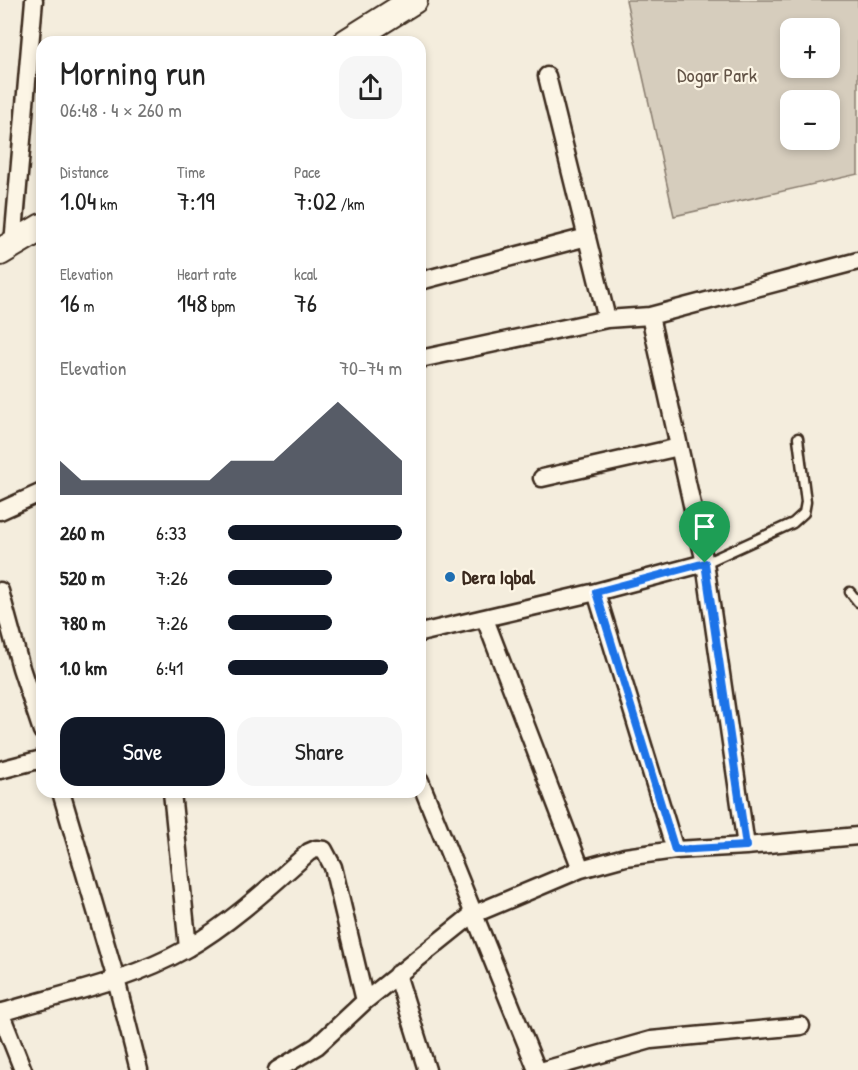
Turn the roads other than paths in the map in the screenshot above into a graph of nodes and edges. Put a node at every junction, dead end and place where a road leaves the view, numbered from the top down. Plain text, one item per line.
1 (34, 0) edge
2 (414, 0) edge
3 (357, 36) edge
4 (547, 76) dead end
5 (36, 231) edge
6 (587, 237) junction
7 (7, 248) edge
8 (858, 261) edge
9 (426, 279) edge
10 (650, 316) junction
11 (607, 320) junction
12 (426, 358) edge
13 (798, 438) dead end
14 (679, 447) junction
15 (542, 478) dead end
16 (36, 495) edge
17 (0, 511) edge
18 (705, 563) junction
19 (0, 591) edge
20 (596, 592) junction
21 (850, 592) dead end
22 (858, 602) edge
23 (485, 619) junction
24 (426, 632) edge
25 (36, 713) edge
26 (36, 761) edge
27 (0, 770) edge
28 (426, 796) edge
29 (63, 798) edge
30 (173, 798) edge
31 (858, 836) edge
32 (746, 846) junction
33 (675, 850) junction
34 (581, 869) junction
35 (472, 915) junction
36 (188, 948) junction
37 (397, 974) junction
38 (116, 979) junction
39 (365, 1001) junction
40 (0, 1012) edge
41 (801, 1026) dead end
42 (23, 1070) edge
43 (139, 1070) edge
44 (277, 1070) edge
45 (427, 1070) edge
46 (537, 1070) edge
47 (544, 1070) edge

1 - 7 street
2 - 3 main road
4 - 6 street
5 - 7 main road
6 - 9 street
6 - 11 street
8 - 10 street
10 - 11 street
10 - 14 street
11 - 12 street
13 - 18 lane
14 - 15 street
14 - 18 street
16 - 17 street
18 - 20 street
18 - 32 street
19 - 25 street
20 - 23 street
20 - 33 street
21 - 22 lane
23 - 24 street
23 - 34 street
26 - 27 street
28 - 35 street
29 - 38 street
30 - 36 street
31 - 32 street
32 - 33 street
33 - 34 street
34 - 35 street
35 - 37 street
35 - 46 street
36 - 38 street
36 - 39 street
37 - 39 street
37 - 45 street
38 - 40 street
38 - 43 street
39 - 44 street
40 - 42 street
41 - 47 street

